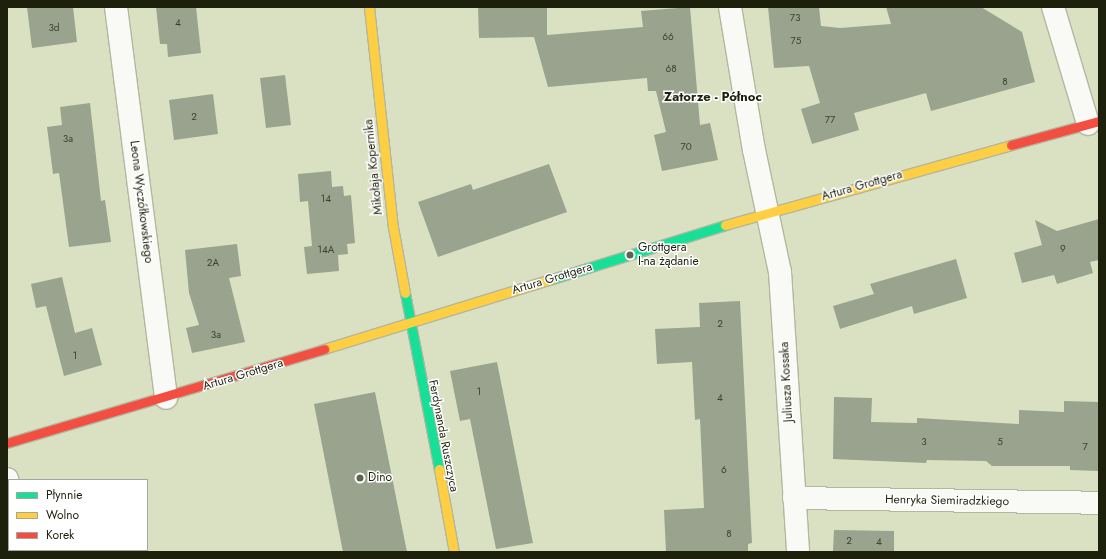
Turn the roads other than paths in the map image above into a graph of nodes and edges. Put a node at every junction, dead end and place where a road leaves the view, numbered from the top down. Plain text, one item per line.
1 (116, 7) edge
2 (369, 7) edge
3 (730, 7) edge
4 (1053, 7) edge
5 (1093, 122) edge
6 (769, 213) junction
7 (409, 324) junction
8 (166, 398) junction
9 (7, 443) edge
10 (794, 498) junction
11 (1099, 503) edge
12 (454, 552) edge
13 (798, 552) edge

1 - 8 street, Leona Wyczółkowskiego
2 - 7 street, Mikołaja Kopernika
3 - 6 street, Juliusza Kossaka
4 - 5 street
5 - 6 street, Artura Grottgera
6 - 7 street, Artura Grottgera
6 - 10 street, Juliusza Kossaka
7 - 8 street, Artura Grottgera
7 - 12 street, Ferdynanda Ruszczyca
8 - 9 street, Artura Grottgera
10 - 11 street, Henryka Siemiradzkiego
10 - 13 street, Juliusza Kossaka

